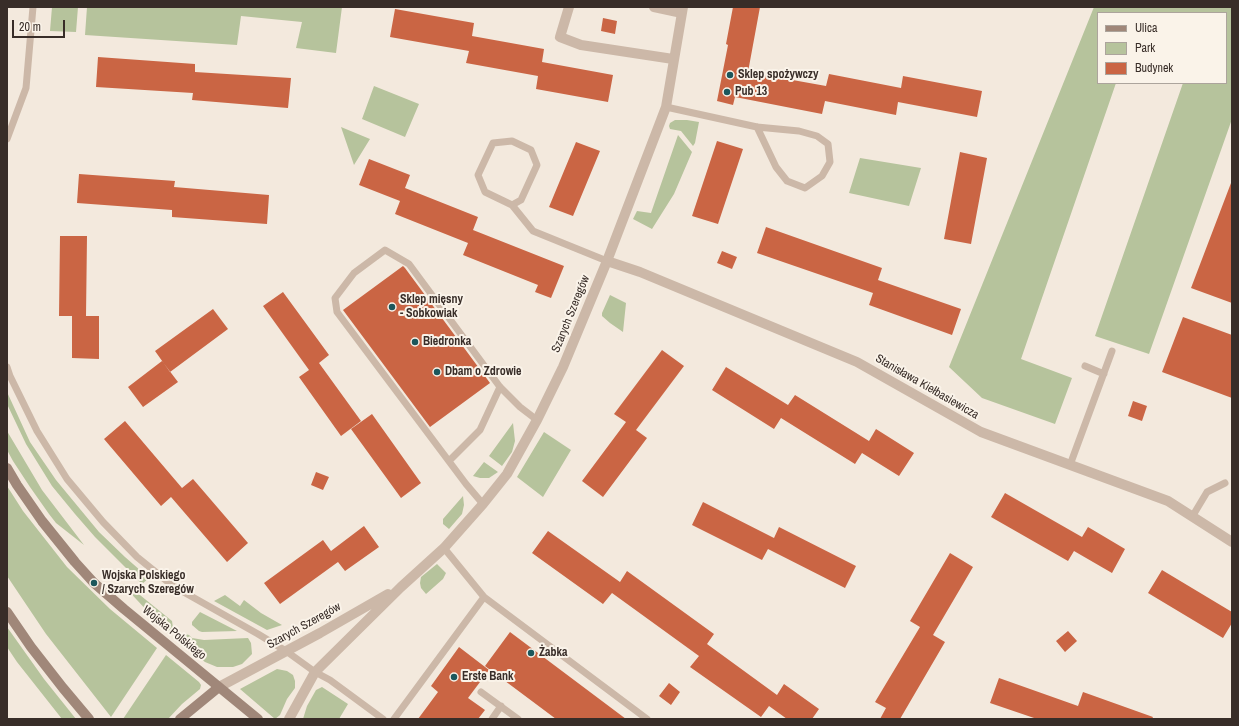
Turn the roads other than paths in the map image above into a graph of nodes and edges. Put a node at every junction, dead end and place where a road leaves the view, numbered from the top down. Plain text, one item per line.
1 (32, 7) edge
2 (569, 7) edge
3 (654, 7) edge
4 (683, 10) edge
5 (673, 59) junction
6 (666, 107) junction
7 (757, 127) junction
8 (7, 139) edge
9 (512, 205) junction
10 (607, 261) junction
11 (1112, 351) dead end
12 (1085, 366) dead end
13 (7, 367) edge
14 (1104, 374) junction
15 (500, 387) junction
16 (537, 420) junction
17 (449, 462) junction
18 (1070, 465) junction
19 (7, 468) edge
20 (1225, 483) dead end
21 (483, 504) junction
22 (1192, 517) junction
23 (1232, 542) edge
24 (444, 548) junction
25 (401, 587) junction
26 (484, 597) junction
27 (7, 612) edge
28 (286, 651) junction
29 (315, 672) junction
30 (219, 686) junction
31 (481, 692) dead end
32 (501, 706) junction
33 (89, 719) edge
34 (180, 719) edge
35 (258, 719) edge
36 (290, 719) edge
37 (384, 719) edge
38 (394, 719) edge
39 (492, 719) edge
40 (518, 719) edge
41 (647, 719) edge

1 - 8 lane
2 - 5 street
3 - 4 street
4 - 5 street, Szarych Szeregów
5 - 6 street, Szarych Szeregów
6 - 7 lane
6 - 10 street, Szarych Szeregów
7 - 7 lane
9 - 9 lane
9 - 10 lane
10 - 16 street, Szarych Szeregów
10 - 18 street, Stanisława Kiełbasiewicza
11 - 14 lane
12 - 14 lane
13 - 28 lane
14 - 18 lane
15 - 16 lane
15 - 17 lane
15 - 17 lane
16 - 21 street, Szarych Szeregów
17 - 21 lane
18 - 22 street, Stanisława Kiełbasiewicza
19 - 30 street, Wojska Polskiego
20 - 22 lane
21 - 24 street, Szarych Szeregów
22 - 23 street, Stanisława Kiełbasiewicza
24 - 25 street, Szarych Szeregów
24 - 26 lane
25 - 28 street, Szarych Szeregów
25 - 29 street, Szarych Szeregów
26 - 38 lane
26 - 41 lane
27 - 33 street
28 - 29 lane
28 - 30 street, Szarych Szeregów
29 - 36 street, Szarych Szeregów
29 - 37 lane
30 - 34 street
30 - 35 street, Wojska Polskiego
31 - 32 lane
32 - 39 lane
32 - 40 lane

